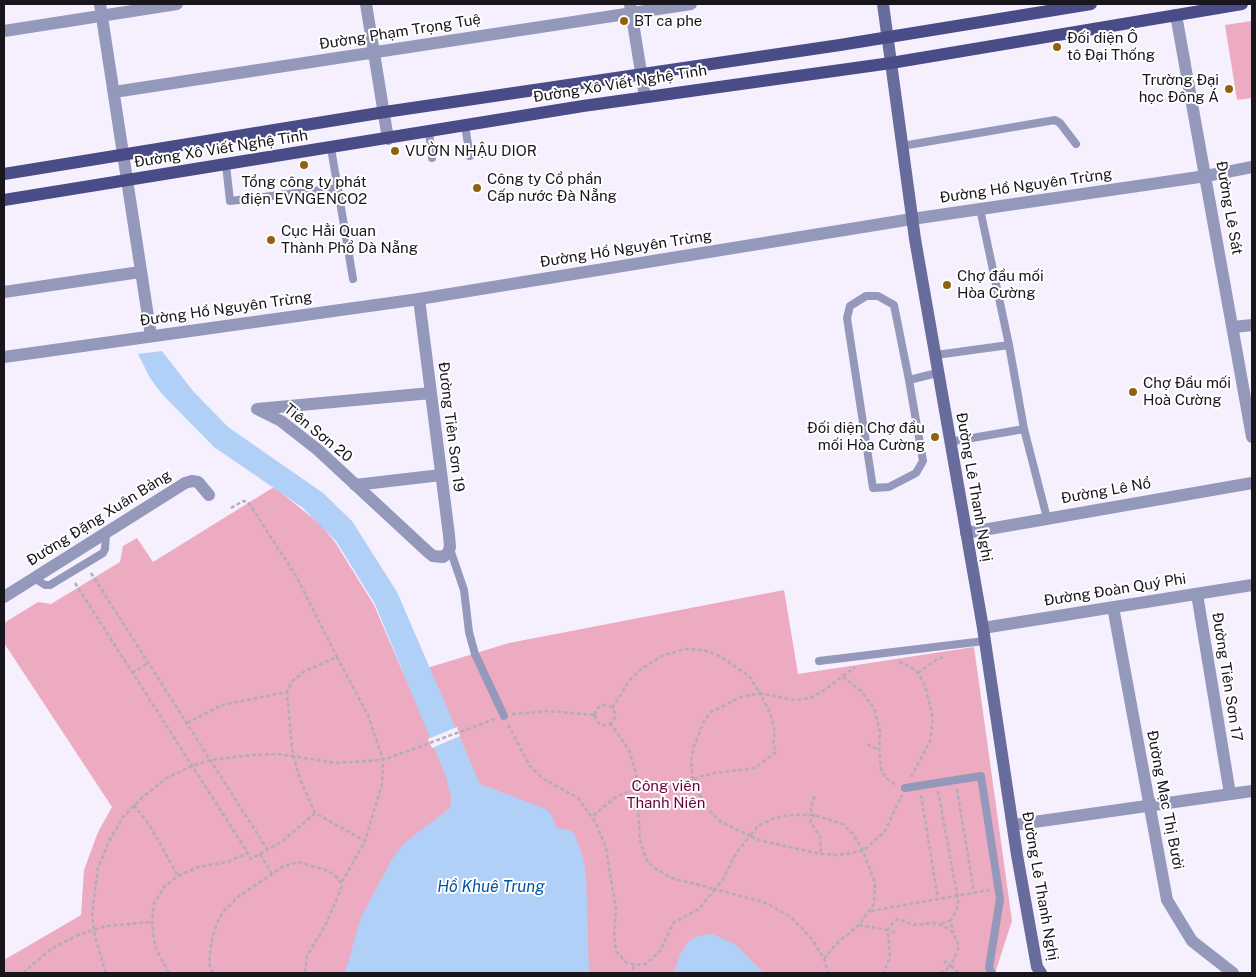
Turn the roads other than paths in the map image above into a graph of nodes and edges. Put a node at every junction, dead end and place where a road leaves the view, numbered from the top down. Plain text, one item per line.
1 (177, 4) edge
2 (366, 4) edge
3 (691, 4) edge
4 (883, 4) edge
5 (1091, 4) edge
6 (1242, 4) edge
7 (631, 8) edge
8 (101, 10) edge
9 (1176, 15) junction
10 (4, 31) edge
11 (888, 37) junction
12 (373, 52) junction
13 (892, 62) junction
14 (642, 74) junction
15 (114, 92) junction
16 (645, 97) junction
17 (384, 112) junction
18 (465, 126) junction
19 (428, 132) junction
20 (388, 139) junction
21 (1076, 144) dead end
22 (902, 146) junction
23 (331, 148) junction
24 (124, 154) junction
25 (470, 156) dead end
26 (432, 158) dead end
27 (226, 165) junction
28 (1252, 167) edge
29 (4, 174) edge
30 (1206, 176) junction
31 (127, 181) junction
32 (338, 188) junction
33 (4, 200) edge
34 (980, 209) junction
35 (912, 219) junction
36 (140, 272) junction
37 (352, 279) dead end
38 (4, 292) edge
39 (419, 299) junction
40 (1252, 326) edge
41 (1234, 327) junction
42 (151, 336) junction
43 (1009, 345) junction
44 (936, 355) junction
45 (4, 357) edge
46 (937, 373) junction
47 (909, 380) junction
48 (430, 392) junction
49 (1024, 429) junction
50 (1252, 437) edge
51 (949, 442) junction
52 (441, 475) junction
53 (1252, 483) edge
54 (355, 485) junction
55 (209, 495) dead end
56 (1047, 518) junction
57 (966, 533) junction
58 (446, 552) junction
59 (1252, 585) edge
60 (1197, 594) junction
61 (4, 597) edge
62 (1113, 607) junction
63 (983, 634) junction
64 (819, 661) dead end
65 (504, 716) road end
66 (905, 788) road end
67 (1252, 791) edge
68 (1230, 794) junction
69 (1149, 806) junction
70 (1013, 825) junction
71 (992, 973) edge
72 (1041, 973) edge
73 (1233, 973) edge

1 - 8 street
2 - 12 street
3 - 7 street, Đường Phạm Trọng Tuệ
4 - 11 main road, Đường Lê Thanh Nghị
5 - 11 main road, Đường Xô Viết Nghệ Tĩnh
6 - 9 main road, Đường Xô Viết Nghệ Tĩnh
7 - 12 street, Đường Phạm Trọng Tuệ
7 - 14 street
8 - 10 street
8 - 15 street
9 - 13 main road, Đường Xô Viết Nghệ Tĩnh
9 - 30 street, Đường Lê Sát
11 - 13 main road, Đường Lê Thanh Nghị
11 - 14 main road, Đường Xô Viết Nghệ Tĩnh
12 - 15 street, Đường Phạm Trọng Tuệ
12 - 17 street
13 - 16 main road, Đường Xô Viết Nghệ Tĩnh
13 - 22 main road, Đường Lê Thanh Nghị
14 - 16 street
14 - 17 main road, Đường Xô Viết Nghệ Tĩnh
15 - 24 street
16 - 18 main road, Đường Xô Viết Nghệ Tĩnh
17 - 20 street
17 - 24 main road, Đường Xô Viết Nghệ Tĩnh
18 - 19 main road, Đường Xô Viết Nghệ Tĩnh
18 - 25 lane
19 - 20 main road, Đường Xô Viết Nghệ Tĩnh
19 - 26 lane
20 - 23 main road, Đường Xô Viết Nghệ Tĩnh
21 - 22 lane
22 - 35 main road, Đường Lê Thanh Nghị
23 - 27 main road, Đường Xô Viết Nghệ Tĩnh
23 - 32 lane
24 - 29 main road, Đường Xô Viết Nghệ Tĩnh
24 - 31 street
27 - 31 main road, Đường Xô Viết Nghệ Tĩnh
27 - 32 lane
28 - 30 street, Đường Hồ Nguyên Trừng
30 - 34 street, Đường Hồ Nguyên Trừng
30 - 41 street, Đường Lê Sát
31 - 33 main road, Đường Xô Viết Nghệ Tĩnh
31 - 36 street
32 - 37 lane
34 - 35 street, Đường Hồ Nguyên Trừng
34 - 43 lane
35 - 39 street, Đường Hồ Nguyên Trừng
35 - 44 main road, Đường Lê Thanh Nghị
36 - 38 street
36 - 42 street
39 - 42 street, Đường Hồ Nguyên Trừng
39 - 48 street, Đường Tiên Sơn 19
40 - 41 street
41 - 50 street, Đường Lê Sát
42 - 45 street, Đường Hồ Nguyên Trừng
43 - 44 lane
43 - 49 lane
44 - 46 main road, Đường Lê Thanh Nghị
46 - 47 lane
46 - 51 main road, Đường Lê Thanh Nghị
47 - 47 lane
48 - 52 street, Đường Tiên Sơn 19
48 - 54 street, Tiên Sơn 20
49 - 51 lane
49 - 56 lane
51 - 57 main road, Đường Lê Thanh Nghị
52 - 54 street
52 - 58 street, Đường Tiên Sơn 19
53 - 56 street, Đường Lê Nổ
54 - 58 street, Tiên Sơn 20
55 - 61 street, Đường Đặng Xuân Bảng
56 - 57 street, Đường Lê Nổ
57 - 63 main road, Đường Lê Thanh Nghị
58 - 65 lane
59 - 60 street, Đường Đoàn Quý Phi
60 - 62 street, Đường Đoàn Quý Phi
60 - 68 street, Đường Tiên Sơn 17
62 - 63 street, Đường Đoàn Quý Phi
62 - 69 street, Đường Mạc Thị Bưởi
63 - 64 lane
63 - 70 main road, Đường Lê Thanh Nghị
66 - 71 lane
67 - 68 street
68 - 69 street
69 - 70 street
69 - 73 street, Đường Mạc Thị Bưởi
70 - 72 main road, Đường Lê Thanh Nghị

